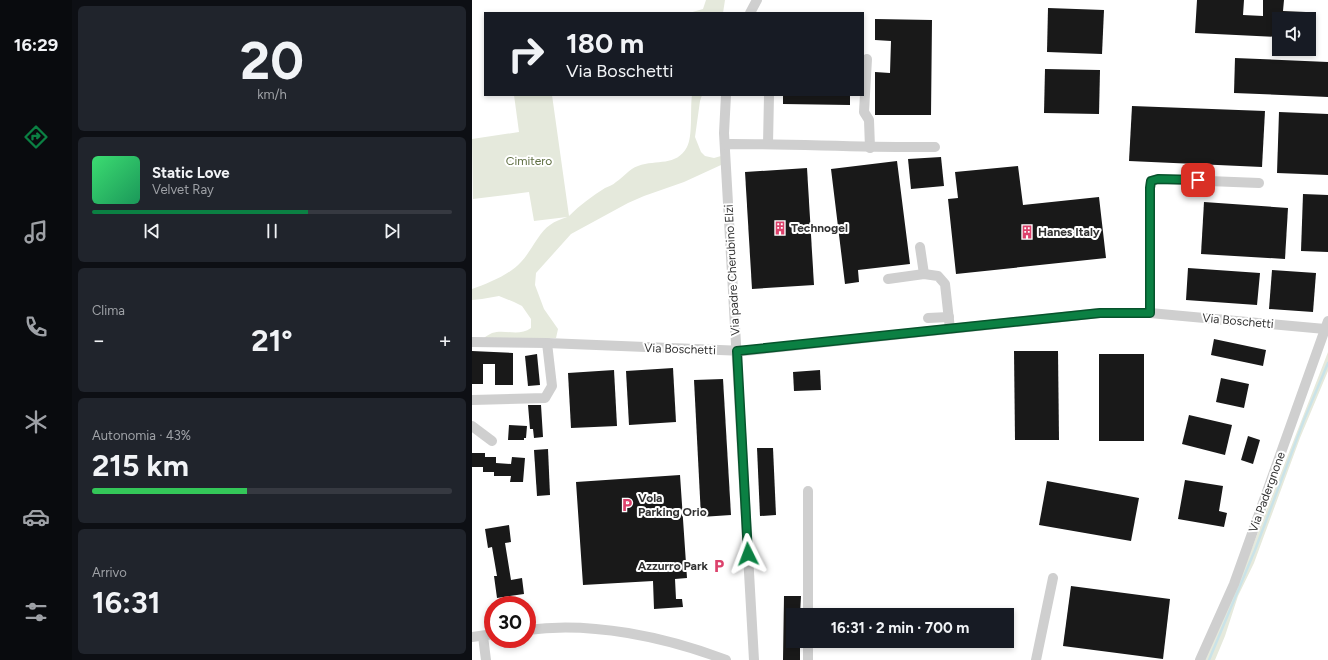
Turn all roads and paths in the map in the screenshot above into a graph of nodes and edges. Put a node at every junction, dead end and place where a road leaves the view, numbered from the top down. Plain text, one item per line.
1 (757, 0) edge
2 (751, 12) edge
3 (867, 59) dead end
4 (726, 96) edge
5 (769, 96) edge
6 (768, 144) junction
7 (726, 145) junction
8 (935, 147) dead end
9 (870, 148) junction
10 (1259, 183) dead end
11 (920, 247) dead end
12 (924, 274) junction
13 (888, 279) dead end
14 (1150, 313) junction
15 (949, 317) junction
16 (928, 318) dead end
17 (1326, 325) edge
18 (950, 329) junction
19 (472, 342) edge
20 (547, 343) junction
21 (737, 351) junction
22 (472, 400) edge
23 (472, 426) edge
24 (492, 441) dead end
25 (808, 491) dead end
26 (1053, 578) dead end
27 (808, 608) edge
28 (536, 629) edge
29 (484, 636) edge
30 (472, 637) edge
31 (487, 648) edge
32 (808, 648) edge
33 (721, 659) edge
34 (486, 660) edge
35 (754, 660) edge
36 (808, 660) edge
37 (1036, 660) edge
38 (1200, 660) edge

1 - 2 street
3 - 9 street
4 - 7 street, Via padre Cherubino Elzi
5 - 6 street
6 - 7 street
6 - 9 street
7 - 21 street, Via padre Cherubino Elzi
8 - 9 street
10 - 14 street
11 - 12 street
12 - 13 street
12 - 15 street
14 - 17 street, Via Boschetti
14 - 18 street, Via Boschetti
15 - 16 street
15 - 18 street
17 - 38 street, Via Padergnone
18 - 21 street, Via Boschetti
19 - 20 street, Via Boschetti
20 - 21 street, Via Boschetti
20 - 22 street
21 - 35 street, Via padre Cherubino Elzi
23 - 24 street
25 - 27 street
26 - 37 street
28 - 33 street
29 - 30 street
31 - 34 street
32 - 36 street

